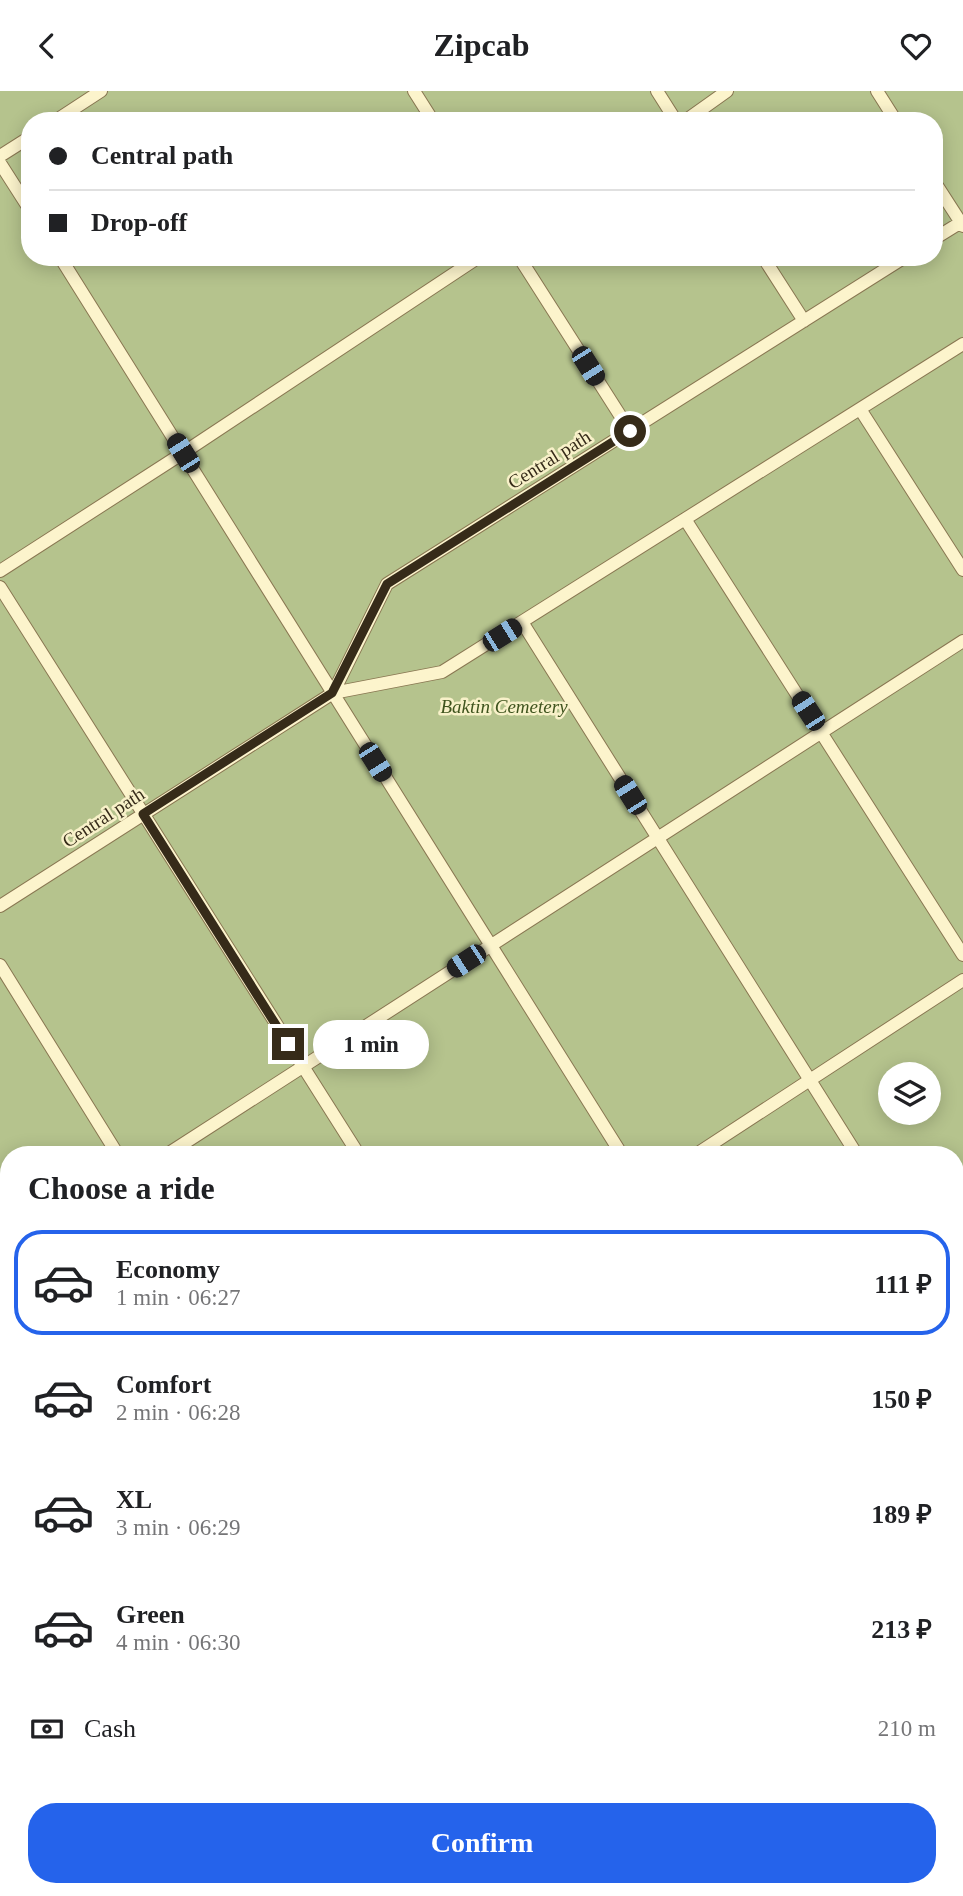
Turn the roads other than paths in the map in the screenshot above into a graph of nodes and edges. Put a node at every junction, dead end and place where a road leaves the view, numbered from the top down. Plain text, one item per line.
1 (101, 91) edge
2 (414, 91) edge
3 (657, 91) edge
4 (727, 91) edge
5 (877, 91) edge
6 (69, 112) edge
7 (427, 112) edge
8 (670, 112) edge
9 (698, 112) edge
10 (890, 112) edge
11 (21, 143) edge
12 (0, 156) edge
13 (0, 163) edge
14 (943, 194) edge
15 (21, 196) edge
16 (962, 223) edge
17 (943, 234) edge
18 (66, 266) edge
19 (465, 266) edge
20 (525, 266) edge
21 (769, 266) edge
22 (891, 266) edge
23 (804, 321) junction
24 (963, 344) edge
25 (860, 409) junction
26 (630, 431) junction
27 (183, 453) junction
28 (685, 519) junction
29 (963, 570) edge
30 (0, 571) edge
31 (0, 587) edge
32 (522, 622) junction
33 (963, 641) edge
34 (332, 693) junction
35 (822, 732) junction
36 (143, 814) junction
37 (657, 838) junction
38 (0, 906) edge
39 (489, 945) junction
40 (963, 955) edge
41 (0, 965) edge
42 (963, 980) edge
43 (303, 1067) junction
44 (810, 1080) junction
45 (112, 1146) edge
46 (180, 1146) edge
47 (353, 1146) edge
48 (616, 1146) edge
49 (709, 1146) edge
50 (851, 1146) edge

1 - 6 lane
2 - 7 lane
3 - 8 lane
4 - 9 lane
5 - 10 lane
11 - 12 lane
13 - 15 lane
14 - 16 lane
16 - 17 lane
18 - 27 lane
19 - 27 lane
20 - 26 lane
21 - 23 lane
22 - 23 lane, Central path
23 - 26 lane, Central path
24 - 25 lane, Central path
25 - 28 lane, Central path
25 - 29 lane
26 - 34 lane, Central path
27 - 30 lane
27 - 34 lane
28 - 32 lane, Central path
28 - 35 lane
31 - 36 lane
32 - 34 lane, Central path
32 - 37 lane
33 - 35 lane
34 - 36 lane, Central path
34 - 39 lane
35 - 37 lane
35 - 40 lane
36 - 38 lane, Central path
36 - 43 lane
37 - 39 lane
37 - 44 lane
39 - 43 lane
39 - 48 lane
41 - 45 lane
42 - 44 lane
43 - 46 lane
43 - 47 lane
44 - 49 lane
44 - 50 lane

